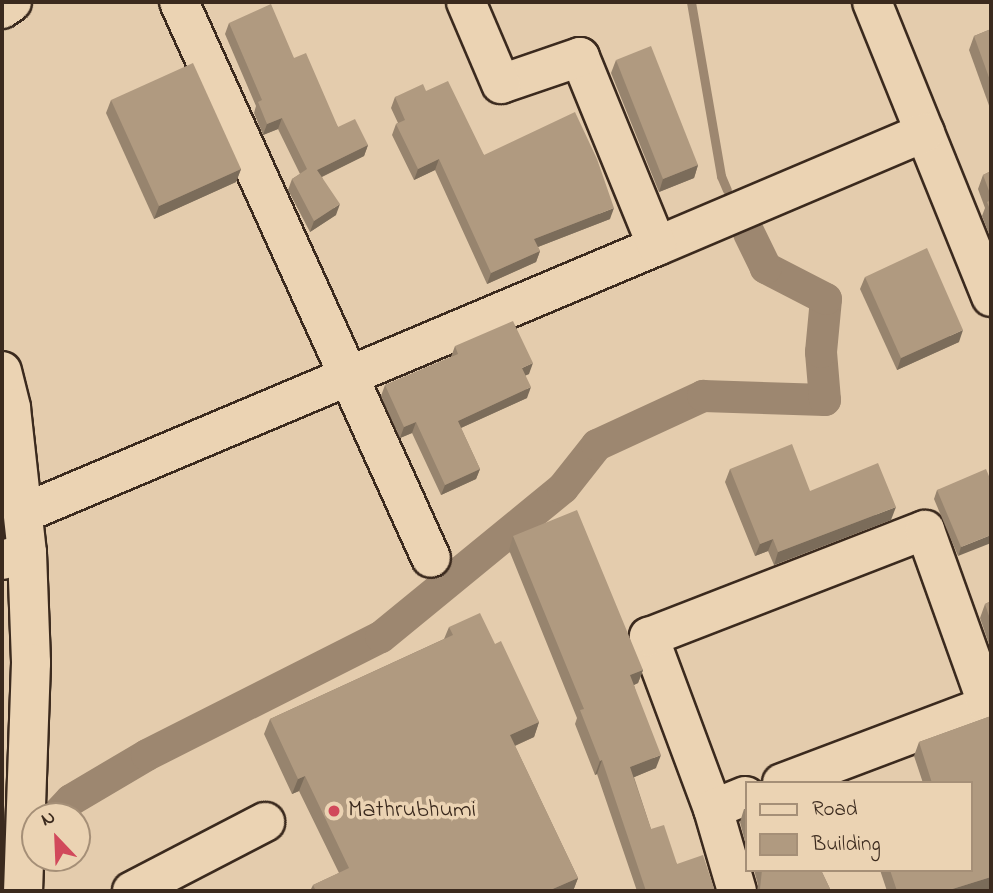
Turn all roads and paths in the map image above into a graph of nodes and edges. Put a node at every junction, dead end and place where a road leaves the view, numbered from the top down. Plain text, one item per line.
1 (12, 2) edge
2 (180, 2) edge
3 (466, 2) edge
4 (872, 2) edge
5 (2, 9) edge
6 (925, 132) junction
7 (657, 246) junction
8 (991, 297) edge
9 (2, 371) edge
10 (348, 376) junction
11 (24, 513) junction
12 (15, 556) edge
13 (430, 558) dead end
14 (989, 705) edge
15 (787, 781) edge
16 (729, 803) edge
17 (265, 822) dead end
18 (154, 887) edge
19 (23, 891) edge
20 (737, 891) edge

1 - 5 street
2 - 10 street
3 - 7 street
4 - 6 street
6 - 7 street
6 - 8 street
7 - 10 street
9 - 11 street
10 - 11 street
10 - 13 street
11 - 12 street
12 - 19 street
14 - 15 street
14 - 16 street
16 - 20 street
17 - 18 street

